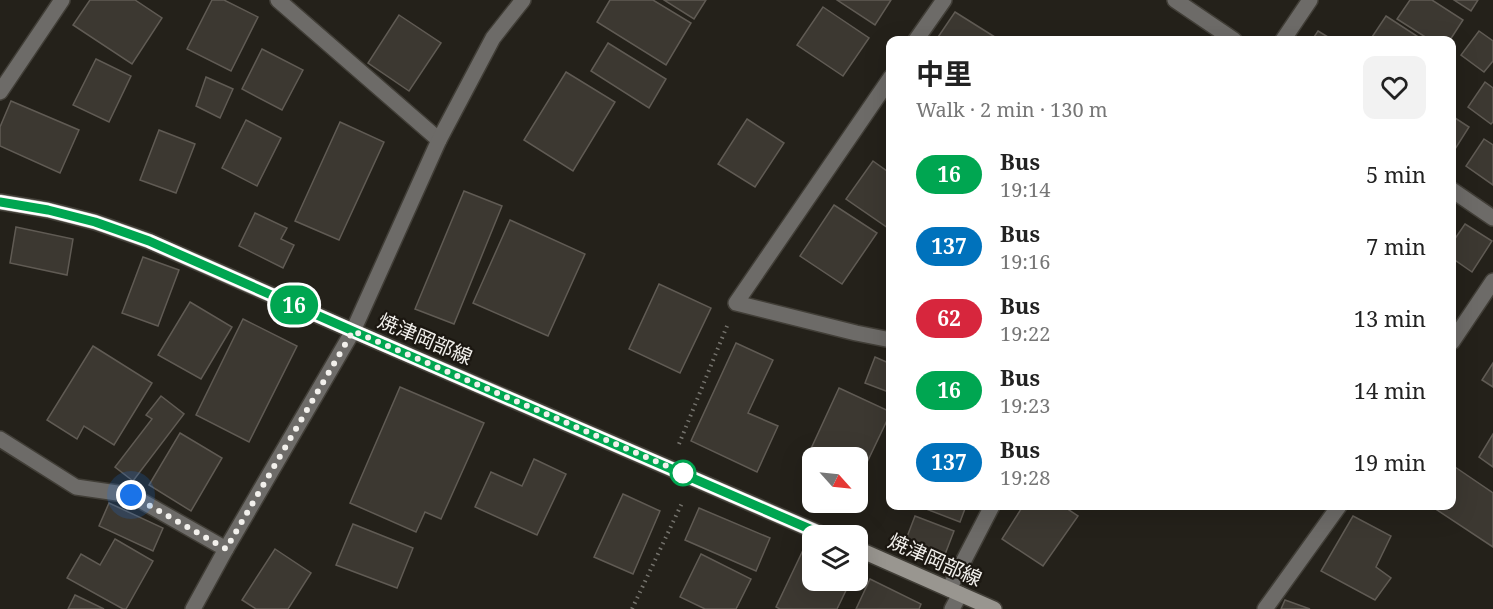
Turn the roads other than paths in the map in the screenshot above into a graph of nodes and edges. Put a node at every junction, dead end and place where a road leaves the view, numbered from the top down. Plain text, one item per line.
1 (62, 0) edge
2 (278, 0) edge
3 (523, 0) edge
4 (944, 0) edge
5 (1176, 0) edge
6 (1311, 0) edge
7 (919, 36) edge
8 (1228, 36) edge
9 (1286, 36) edge
10 (886, 84) edge
11 (0, 92) edge
12 (439, 140) junction
13 (1456, 193) edge
14 (0, 202) edge
15 (1493, 219) edge
16 (1493, 281) edge
17 (353, 331) junction
18 (1456, 336) edge
19 (886, 339) edge
20 (0, 439) edge
21 (990, 510) edge
22 (1336, 510) edge
23 (802, 525) edge
24 (226, 549) junction
25 (868, 553) edge
26 (954, 592) junction
27 (193, 609) edge
28 (952, 609) edge
29 (994, 609) edge
30 (1265, 609) edge

1 - 11 street
2 - 12 street
3 - 12 street
4 - 7 street
5 - 8 street
6 - 9 street
10 - 19 street
12 - 17 street
13 - 15 street
14 - 17 main road, 焼津岡部線
16 - 18 street
17 - 23 main road, 焼津岡部線
17 - 24 street
20 - 24 street
21 - 26 street
22 - 30 street
24 - 27 street
25 - 26 main road, 焼津岡部線
26 - 28 street
26 - 29 main road, 焼津岡部線

